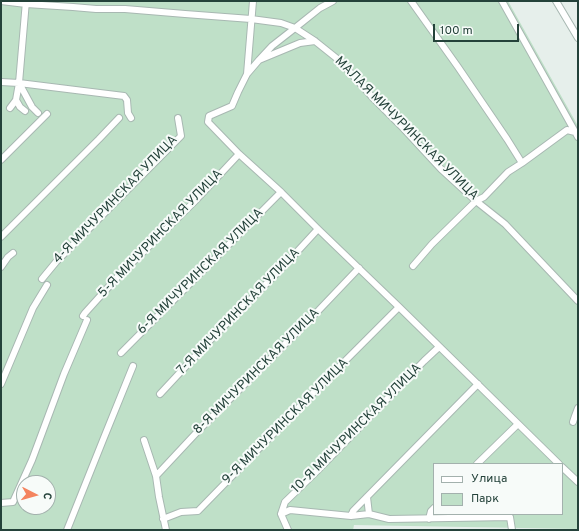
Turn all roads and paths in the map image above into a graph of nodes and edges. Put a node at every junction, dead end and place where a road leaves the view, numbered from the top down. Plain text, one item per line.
1 (1, 1) edge
2 (253, 1) edge
3 (333, 1) edge
4 (411, 1) edge
5 (502, 1) edge
6 (556, 1) edge
7 (26, 2) edge
8 (251, 19) junction
9 (295, 28) junction
10 (578, 38) edge
11 (315, 41) junction
12 (259, 60) junction
13 (247, 74) junction
14 (1, 82) edge
15 (19, 83) junction
16 (16, 100) junction
17 (10, 108) dead end
18 (25, 111) dead end
19 (38, 113) dead end
20 (47, 114) dead end
21 (119, 118) dead end
22 (131, 118) dead end
23 (178, 118) dead end
24 (568, 118) junction
25 (567, 130) junction
26 (577, 135) edge
27 (239, 154) junction
28 (1, 160) edge
29 (522, 163) junction
30 (281, 192) junction
31 (476, 201) junction
32 (318, 229) junction
33 (1, 237) edge
34 (13, 253) dead end
35 (413, 266) dead end
36 (1, 267) edge
37 (359, 268) junction
38 (42, 279) dead end
39 (47, 285) dead end
40 (578, 301) edge
41 (399, 307) junction
42 (439, 347) junction
43 (121, 353) dead end
44 (133, 366) dead end
45 (1, 384) edge
46 (478, 384) junction
47 (160, 394) dead end
48 (578, 408) edge
49 (573, 422) dead end
50 (518, 424) junction
51 (144, 440) dead end
52 (478, 463) edge
53 (558, 463) edge
54 (563, 468) edge
55 (156, 476) junction
56 (578, 482) edge
57 (367, 497) junction
58 (1, 503) edge
59 (433, 509) edge
60 (281, 514) junction
61 (369, 514) junction
62 (512, 515) edge
63 (351, 516) junction
64 (163, 519) junction
65 (429, 519) junction
66 (67, 530) edge
67 (166, 530) edge
68 (288, 530) edge
69 (512, 530) edge

1 - 7 street, МАЛАЯ МИЧУРИНСКАЯ УЛИЦА
2 - 8 street
3 - 9 street
4 - 29 street
5 - 24 street
6 - 10 street
7 - 8 street, МАЛАЯ МИЧУРИНСКАЯ УЛИЦА
7 - 15 street
8 - 9 street, МАЛАЯ МИЧУРИНСКАЯ УЛИЦА
8 - 13 street
9 - 11 street, МАЛАЯ МИЧУРИНСКАЯ УЛИЦА
9 - 12 street
11 - 12 street
11 - 31 street, МАЛАЯ МИЧУРИНСКАЯ УЛИЦА
12 - 13 street
13 - 27 street
14 - 15 street
15 - 16 street
15 - 19 street
15 - 22 street
16 - 17 street
16 - 18 street
20 - 28 street
21 - 33 street
23 - 38 street, 4-Я МИЧУРИНСКАЯ УЛИЦА
24 - 25 street
24 - 26 street
25 - 26 street
25 - 29 street
27 - 30 street
27 - 58 street, 5-Я МИЧУРИНСКАЯ УЛИЦА
29 - 31 street
30 - 32 street
30 - 43 street, 6-Я МИЧУРИНСКАЯ УЛИЦА
31 - 35 street
31 - 40 street, МАЛАЯ МИЧУРИНСКАЯ УЛИЦА
32 - 37 street
32 - 47 street, 7-Я МИЧУРИНСКАЯ УЛИЦА
34 - 36 street
37 - 41 street
37 - 55 street, 8-Я МИЧУРИНСКАЯ УЛИЦА
39 - 45 street
41 - 42 street
41 - 64 street, 9-Я МИЧУРИНСКАЯ УЛИЦА
42 - 46 street
42 - 60 street, 10-Я МИЧУРИНСКАЯ УЛИЦА
44 - 66 street
46 - 50 street
46 - 57 street
48 - 49 street
50 - 52 street
50 - 53 street
51 - 55 street
54 - 56 street
55 - 64 street
57 - 61 street
57 - 63 street
59 - 65 street
60 - 63 street
60 - 68 street
61 - 63 street
61 - 65 street
62 - 65 street
62 - 69 street
64 - 67 street

